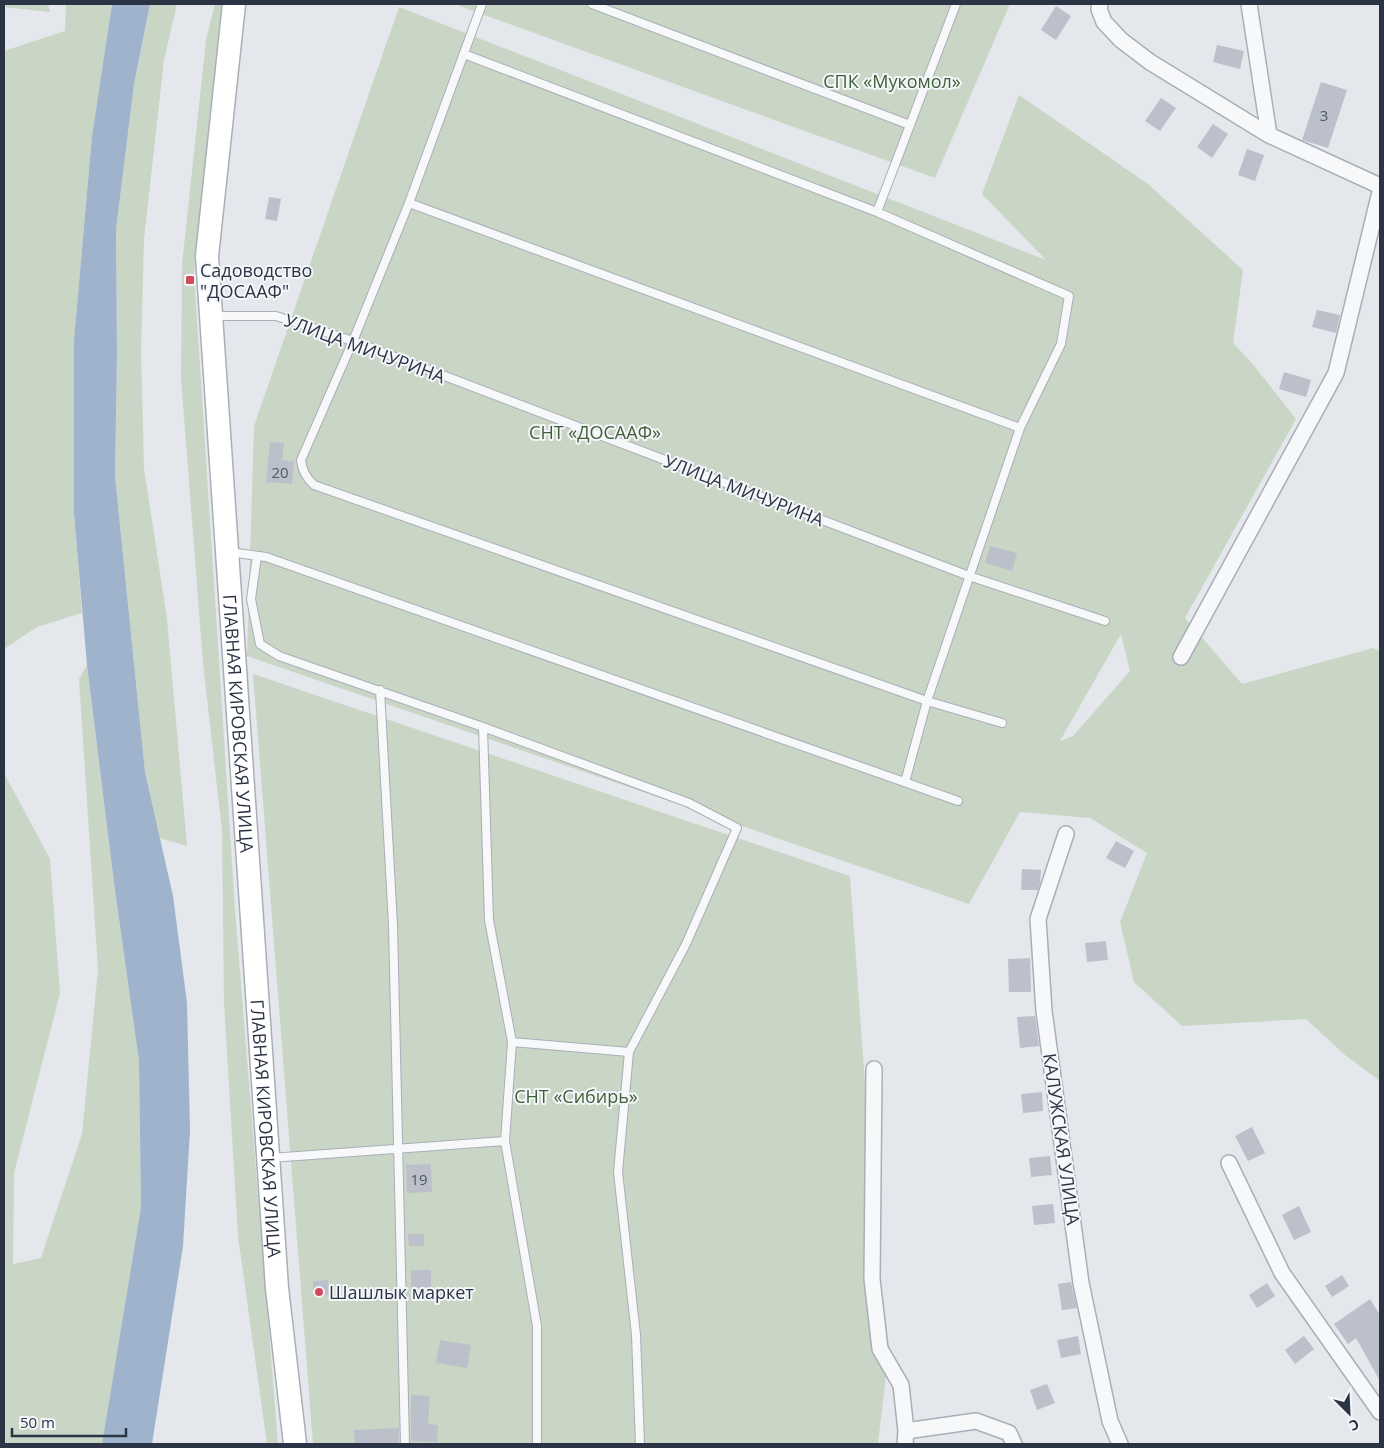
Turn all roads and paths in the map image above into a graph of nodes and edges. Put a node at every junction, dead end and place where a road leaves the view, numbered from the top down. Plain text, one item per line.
1 (234, 4) edge
2 (482, 4) edge
3 (592, 4) edge
4 (956, 4) edge
5 (1100, 4) edge
6 (1249, 4) edge
7 (464, 54) junction
8 (910, 125) junction
9 (1269, 135) junction
10 (1380, 186) edge
11 (1380, 192) edge
12 (408, 203) junction
13 (877, 212) junction
14 (211, 316) junction
15 (353, 341) junction
16 (1020, 428) junction
17 (227, 551) junction
18 (256, 556) junction
19 (970, 576) junction
20 (1104, 621) dead end
21 (1181, 658) dead end
22 (380, 690) junction
23 (927, 701) junction
24 (1002, 723) dead end
25 (483, 727) junction
26 (905, 782) junction
27 (958, 801) dead end
28 (1066, 834) dead end
29 (512, 1042) junction
30 (629, 1052) junction
31 (874, 1069) dead end
32 (505, 1141) junction
33 (399, 1149) junction
34 (268, 1159) junction
35 (1229, 1163) dead end
36 (1380, 1412) edge
37 (905, 1438) edge
38 (295, 1444) edge
39 (405, 1444) edge
40 (537, 1444) edge
41 (640, 1444) edge
42 (1014, 1444) edge
43 (1120, 1444) edge

1 - 14 main road, ГЛАВНАЯ КИРОВСКАЯ УЛИЦА
2 - 7 lane
3 - 8 lane
4 - 8 lane
5 - 9 street
6 - 9 street
7 - 12 lane
7 - 13 lane
8 - 13 lane
9 - 10 street
11 - 21 street
12 - 15 lane
12 - 16 lane
13 - 16 lane
14 - 15 lane, УЛИЦА МИЧУРИНА
14 - 17 main road, ГЛАВНАЯ КИРОВСКАЯ УЛИЦА
15 - 19 lane, УЛИЦА МИЧУРИНА
15 - 23 lane
16 - 19 lane
17 - 18 lane
17 - 34 main road, ГЛАВНАЯ КИРОВСКАЯ УЛИЦА
18 - 22 lane
18 - 26 lane
19 - 20 lane, УЛИЦА МИЧУРИНА
19 - 23 lane
22 - 25 lane
22 - 33 lane
23 - 24 lane
23 - 26 lane
25 - 29 lane
25 - 30 lane
26 - 27 lane
28 - 43 street, КАЛУЖСКАЯ УЛИЦА
29 - 30 lane
29 - 32 lane
30 - 41 lane
31 - 37 street
32 - 33 lane
32 - 40 lane
33 - 34 lane
33 - 39 lane
34 - 38 main road, ГЛАВНАЯ КИРОВСКАЯ УЛИЦА
35 - 36 street
37 - 42 street

